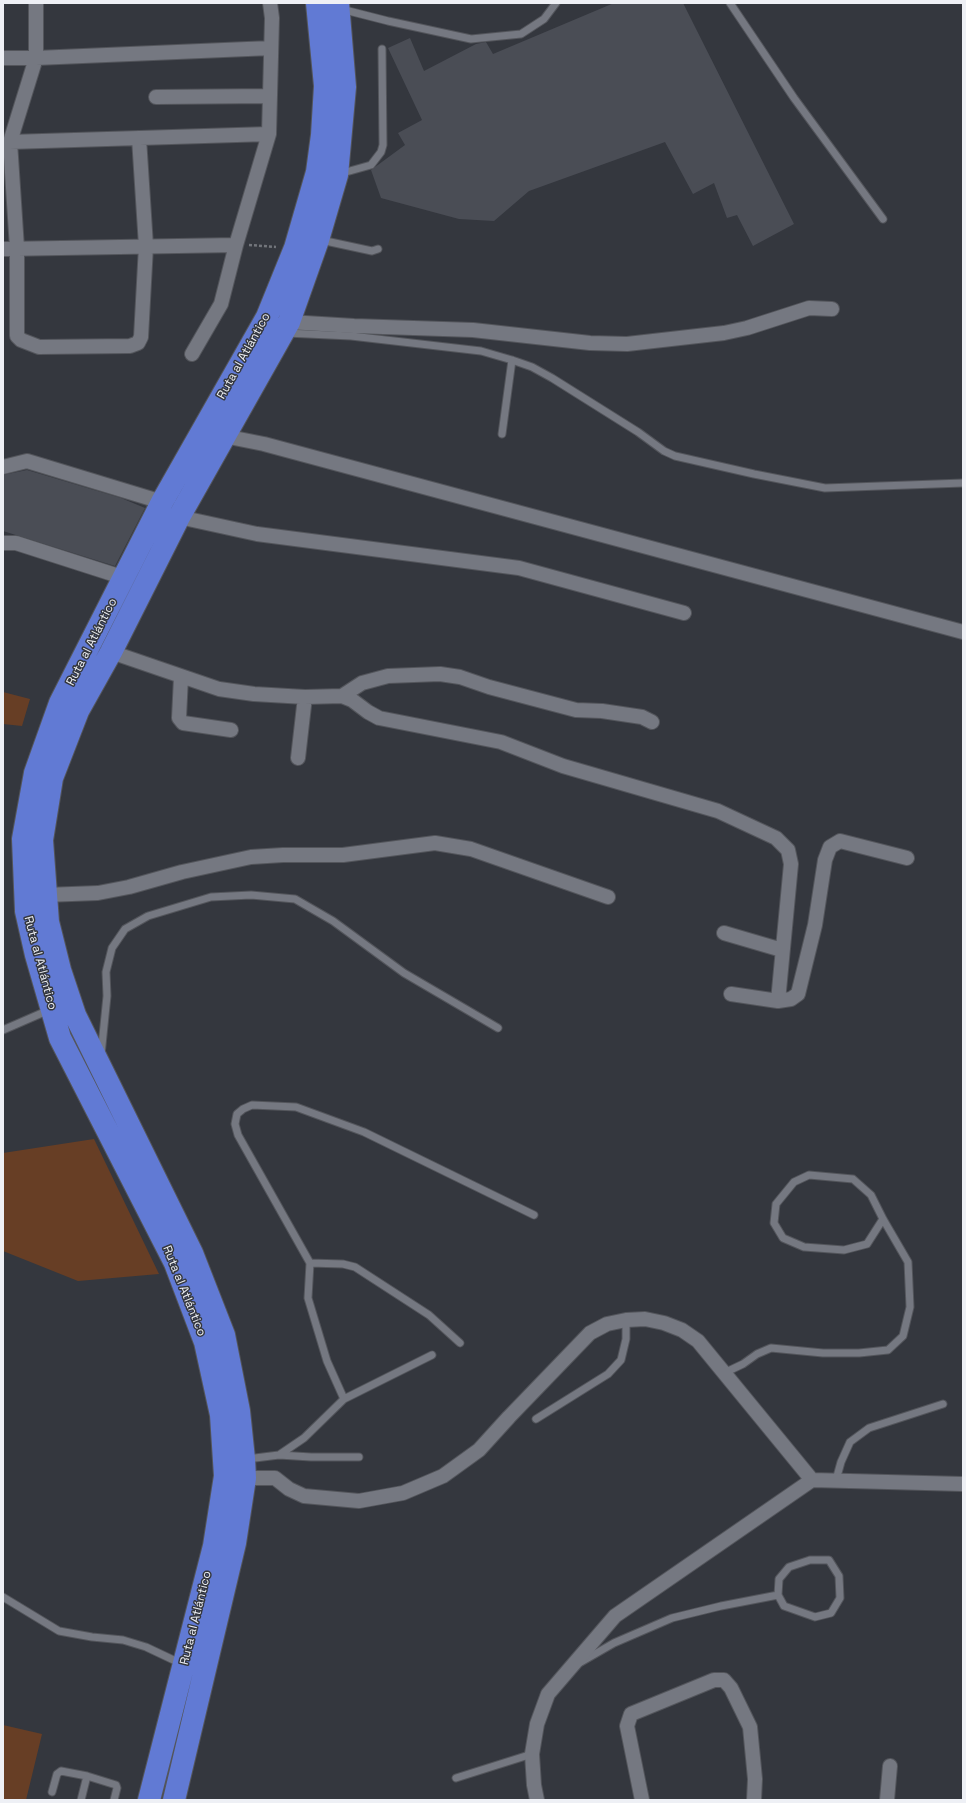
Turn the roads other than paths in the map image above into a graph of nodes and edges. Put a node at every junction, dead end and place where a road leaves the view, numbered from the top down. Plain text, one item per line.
1 (36, 3) edge
2 (270, 3) edge
3 (317, 3) edge
4 (556, 3) edge
5 (730, 3) edge
6 (339, 6) edge
7 (271, 48) junction
8 (382, 49) dead end
9 (3, 58) edge
10 (36, 58) junction
11 (270, 96) junction
12 (156, 97) dead end
13 (269, 134) junction
14 (139, 138) junction
15 (10, 142) junction
16 (337, 175) junction
17 (883, 219) dead end
18 (318, 240) junction
19 (236, 245) junction
20 (146, 246) junction
21 (10, 248) edge
22 (378, 249) dead end
23 (832, 309) dead end
24 (285, 328) junction
25 (192, 354) dead end
26 (512, 360) junction
27 (502, 434) dead end
28 (224, 436) junction
29 (3, 468) edge
30 (963, 483) edge
31 (162, 502) junction
32 (179, 517) junction
33 (3, 543) edge
34 (125, 578) junction
35 (684, 613) dead end
36 (963, 632) edge
37 (111, 652) junction
38 (182, 677) junction
39 (342, 696) junction
40 (305, 697) junction
41 (652, 722) dead end
42 (231, 730) dead end
43 (298, 758) dead end
44 (907, 858) dead end
45 (45, 895) junction
46 (608, 897) dead end
47 (724, 933) dead end
48 (782, 950) junction
49 (731, 994) dead end
50 (778, 1001) junction
51 (52, 1009) junction
52 (498, 1028) dead end
53 (3, 1030) edge
54 (100, 1069) junction
55 (534, 1215) dead end
56 (883, 1219) junction
57 (310, 1264) junction
58 (626, 1320) junction
59 (460, 1343) dead end
60 (432, 1355) dead end
61 (724, 1373) junction
62 (344, 1399) junction
63 (943, 1404) dead end
64 (536, 1419) dead end
65 (279, 1455) junction
66 (359, 1457) dead end
67 (244, 1468) junction
68 (812, 1480) junction
69 (836, 1480) junction
70 (963, 1484) edge
71 (778, 1595) junction
72 (3, 1597) edge
73 (184, 1665) junction
74 (570, 1668) junction
75 (532, 1754) junction
76 (890, 1766) dead end
77 (88, 1776) junction
78 (456, 1778) dead end
79 (52, 1792) dead end
80 (81, 1800) edge
81 (114, 1800) edge
82 (149, 1800) edge
83 (174, 1800) edge
84 (537, 1800) edge
85 (642, 1800) edge
86 (754, 1800) edge
87 (887, 1800) edge

1 - 10 street
2 - 7 street
3 - 31 highway, Ruta al Atlántico
4 - 6 lane
5 - 17 lane
6 - 16 highway, Ruta al Atlántico
7 - 10 street
7 - 11 street
8 - 16 lane
9 - 10 street
10 - 15 street
11 - 12 street
11 - 13 street
13 - 14 street
13 - 19 street
14 - 15 street
14 - 20 street
15 - 21 street
16 - 18 highway, Ruta al Atlántico
18 - 22 lane
18 - 24 highway, Ruta al Atlántico
19 - 20 street
19 - 25 street
20 - 21 street
20 - 21 street
23 - 24 street
24 - 26 lane
24 - 28 highway, Ruta al Atlántico
26 - 27 lane
26 - 30 lane
28 - 32 highway, Ruta al Atlántico
28 - 36 street
29 - 31 street
31 - 34 highway, Ruta al Atlántico
32 - 35 street
32 - 37 highway, Ruta al Atlántico
33 - 34 street
34 - 51 highway, Ruta al Atlántico
37 - 38 street
37 - 45 highway, Ruta al Atlántico
38 - 40 street
38 - 42 street
39 - 40 street
39 - 41 street
39 - 48 street
40 - 43 street
44 - 50 street
45 - 46 street
45 - 54 highway, Ruta al Atlántico
47 - 48 street
48 - 50 street
49 - 50 street
51 - 53 lane
51 - 73 highway, Ruta al Atlántico
52 - 54 lane
54 - 67 highway, Ruta al Atlántico
55 - 57 lane
56 - 56 lane
56 - 61 lane
57 - 59 lane
57 - 62 lane
58 - 61 street
58 - 64 lane
58 - 67 street
60 - 62 lane
61 - 68 street
62 - 65 lane
63 - 69 lane
65 - 66 lane
65 - 67 lane
67 - 83 highway, Ruta al Atlántico
68 - 69 street
68 - 74 street
69 - 70 street
71 - 71 lane
71 - 74 lane
72 - 73 lane
73 - 82 highway, Ruta al Atlántico
74 - 75 street
75 - 78 lane
75 - 84 street
76 - 87 street
77 - 79 lane
77 - 80 lane
77 - 81 lane
85 - 86 street

